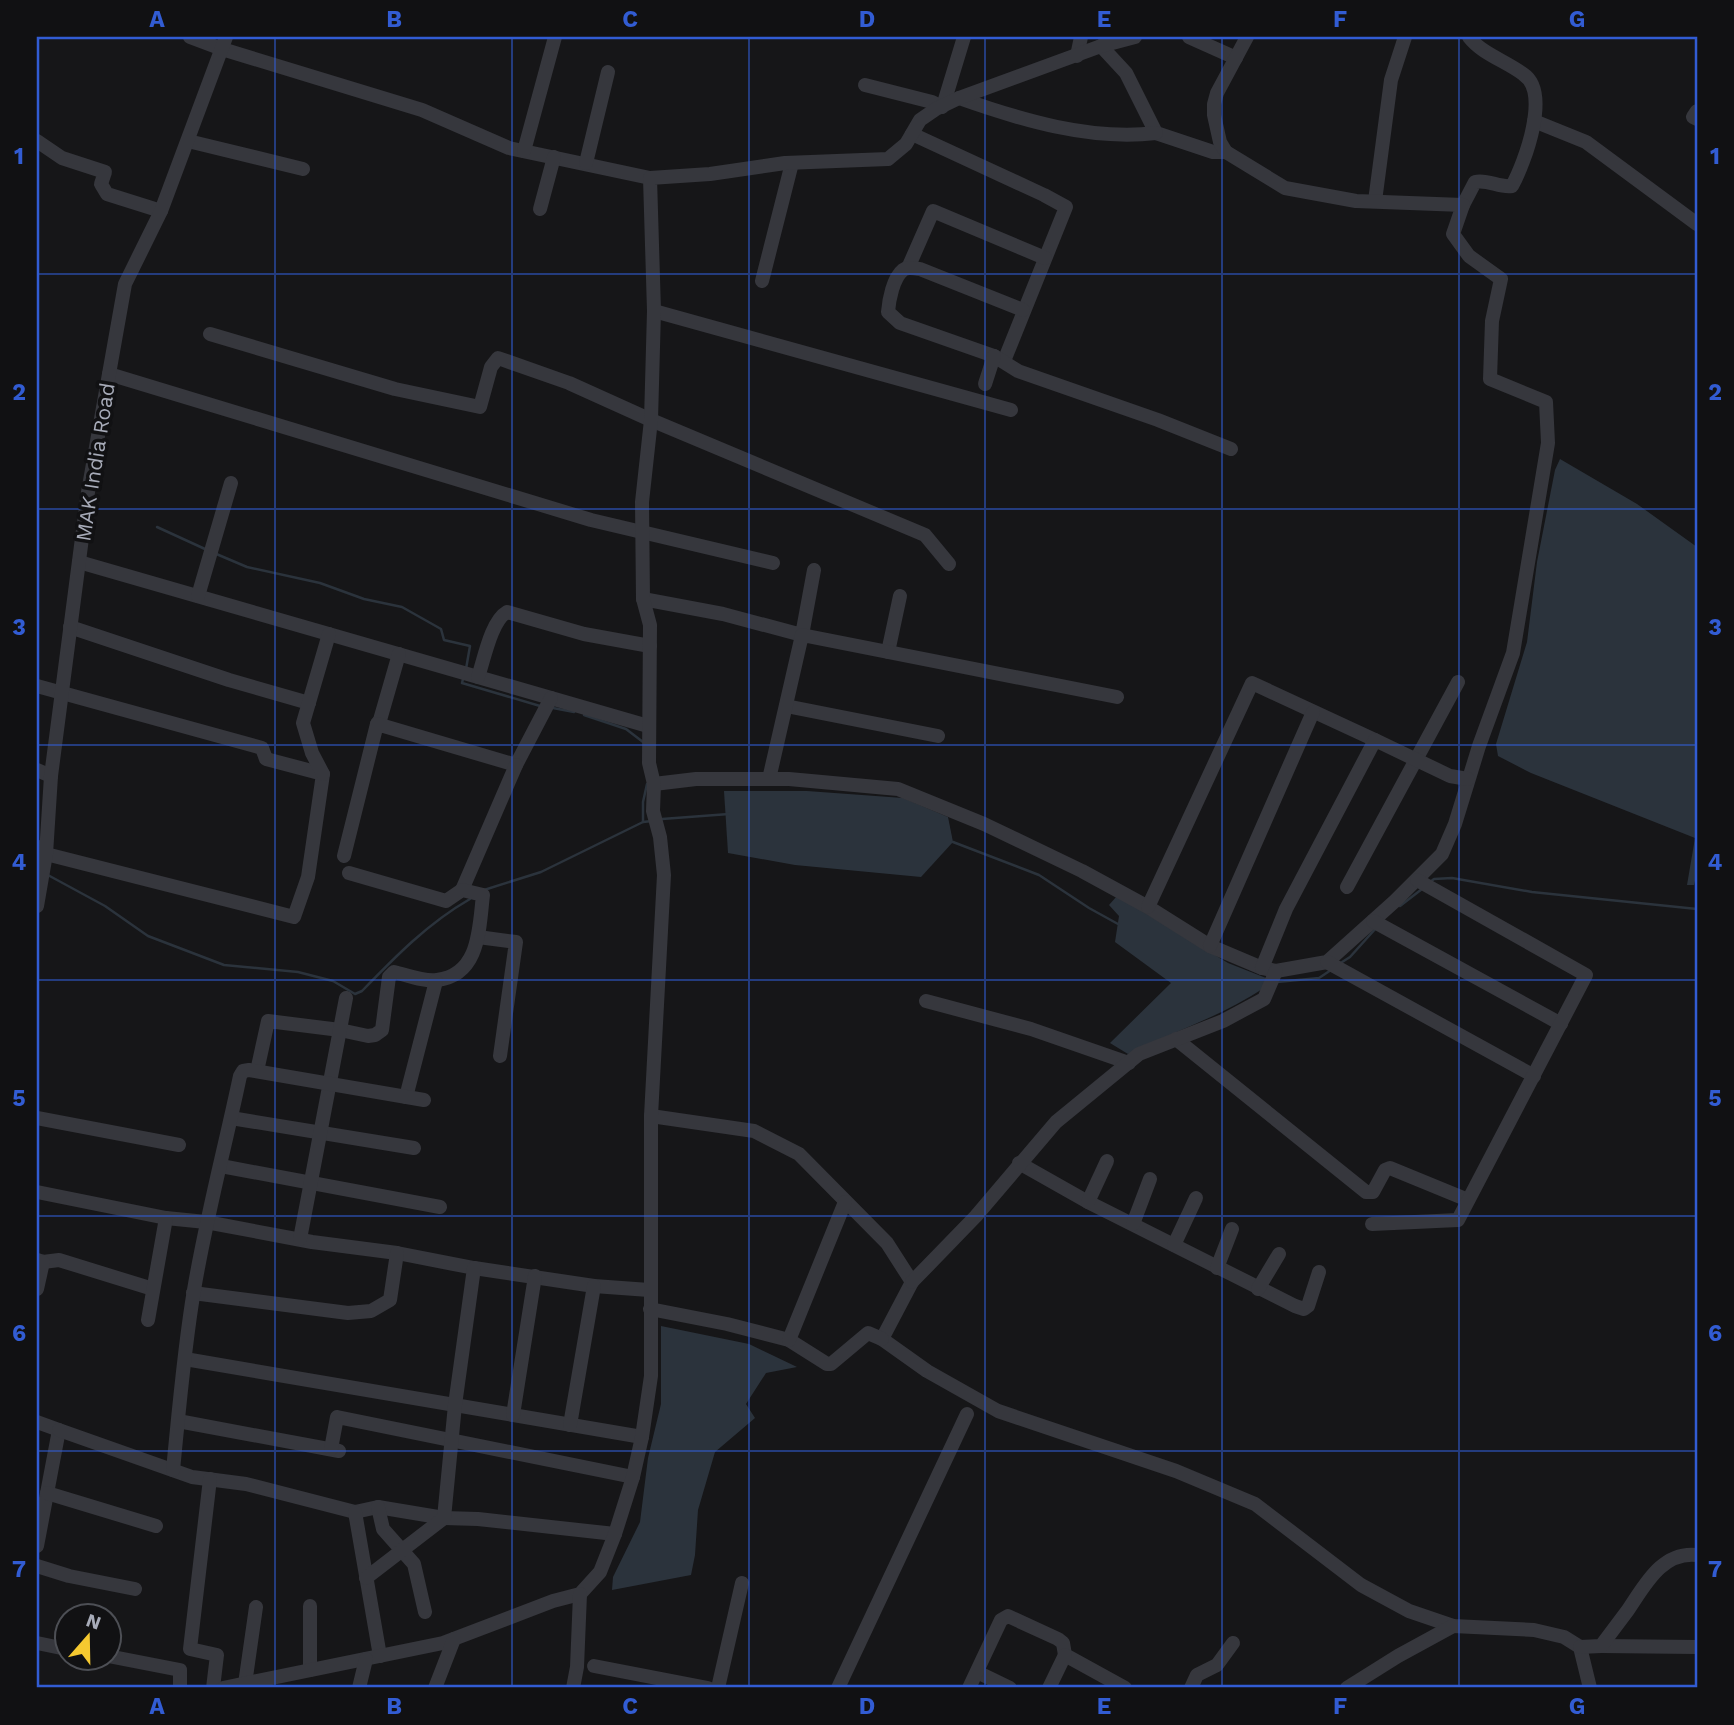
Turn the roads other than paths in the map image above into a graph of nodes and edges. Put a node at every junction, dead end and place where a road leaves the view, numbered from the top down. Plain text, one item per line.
1 (190, 37) edge
2 (555, 37) edge
3 (961, 37) edge
4 (1081, 37) edge
5 (1135, 37) edge
6 (1189, 37) edge
7 (1247, 37) edge
8 (1405, 37) edge
9 (1469, 37) edge
10 (224, 43) edge
11 (1101, 47) junction
12 (1077, 56) junction
13 (1236, 58) junction
14 (608, 72) dead end
15 (865, 85) dead end
16 (960, 98) junction
17 (942, 106) junction
18 (1697, 111) edge
19 (1697, 120) edge
20 (1534, 121) junction
21 (1156, 133) junction
22 (912, 134) junction
23 (37, 141) edge
24 (188, 141) junction
25 (524, 150) junction
26 (1226, 152) junction
27 (554, 157) junction
28 (586, 163) junction
29 (792, 163) junction
30 (303, 169) dead end
31 (650, 178) junction
32 (1375, 201) junction
33 (1463, 205) junction
34 (540, 209) dead end
35 (161, 211) junction
36 (1697, 224) edge
37 (1045, 258) junction
38 (908, 268) junction
39 (762, 281) dead end
40 (1023, 310) junction
41 (654, 311) junction
42 (209, 334) dead end
43 (999, 358) junction
44 (109, 374) junction
45 (985, 384) dead end
46 (1011, 410) dead end
47 (651, 420) junction
48 (1231, 449) dead end
49 (231, 483) dead end
50 (642, 530) junction
51 (79, 562) junction
52 (773, 563) dead end
53 (949, 564) dead end
54 (814, 569) dead end
55 (198, 596) junction
56 (900, 596) dead end
57 (643, 598) junction
58 (70, 627) junction
59 (329, 634) junction
60 (802, 635) junction
61 (650, 646) junction
62 (888, 652) junction
63 (399, 654) junction
64 (478, 677) junction
65 (1458, 682) dead end
66 (37, 686) edge
67 (61, 694) junction
68 (1117, 697) dead end
69 (551, 698) junction
70 (309, 703) junction
71 (786, 706) junction
72 (1313, 712) junction
73 (377, 724) junction
74 (649, 726) junction
75 (938, 736) dead end
76 (1374, 740) junction
77 (1415, 760) junction
78 (516, 765) junction
79 (44, 773) edge
80 (323, 774) junction
81 (769, 779) junction
82 (1468, 779) junction
83 (654, 784) junction
84 (344, 856) dead end
85 (42, 861) edge
86 (349, 873) dead end
87 (1423, 883) junction
88 (1347, 887) dead end
89 (464, 891) junction
90 (37, 906) edge
91 (1148, 907) junction
92 (1377, 923) junction
93 (478, 937) junction
94 (1210, 946) junction
95 (1333, 965) junction
96 (1270, 976) junction
97 (436, 981) junction
98 (346, 998) dead end
99 (926, 1001) dead end
100 (1561, 1024) junction
101 (340, 1030) junction
102 (1176, 1039) junction
103 (500, 1056) dead end
104 (1129, 1063) junction
105 (257, 1072) junction
106 (1534, 1076) junction
107 (330, 1082) junction
108 (406, 1097) junction
109 (424, 1100) dead end
110 (651, 1116) junction
111 (37, 1118) edge
112 (231, 1118) junction
113 (321, 1132) junction
114 (179, 1145) dead end
115 (414, 1148) dead end
116 (1107, 1161) dead end
117 (1019, 1163) junction
118 (221, 1166) junction
119 (1150, 1179) dead end
120 (311, 1182) junction
121 (37, 1192) edge
122 (1196, 1198) dead end
123 (1468, 1200) junction
124 (845, 1202) junction
125 (1088, 1202) junction
126 (440, 1207) dead end
127 (166, 1218) junction
128 (206, 1222) junction
129 (1133, 1224) junction
130 (1372, 1224) dead end
131 (1232, 1228) dead end
132 (300, 1239) junction
133 (1174, 1245) junction
134 (397, 1253) junction
135 (1279, 1254) dead end
136 (40, 1261) edge
137 (474, 1268) junction
138 (1217, 1268) junction
139 (1319, 1272) dead end
140 (535, 1276) junction
141 (912, 1282) junction
142 (594, 1286) junction
143 (153, 1289) junction
144 (1258, 1289) junction
145 (37, 1290) edge
146 (649, 1290) junction
147 (193, 1293) junction
148 (650, 1309) junction
149 (148, 1320) dead end
150 (882, 1339) junction
151 (789, 1340) junction
152 (186, 1359) junction
153 (455, 1405) junction
154 (967, 1414) dead end
155 (513, 1415) junction
156 (178, 1421) junction
157 (37, 1422) edge
158 (570, 1425) junction
159 (59, 1430) junction
160 (642, 1437) junction
161 (452, 1440) junction
162 (173, 1470) junction
163 (633, 1477) junction
164 (210, 1479) junction
165 (47, 1493) junction
166 (378, 1507) junction
167 (355, 1512) junction
168 (444, 1518) junction
169 (156, 1526) dead end
170 (423, 1534) junction
171 (615, 1534) junction
172 (37, 1546) edge
173 (402, 1550) junction
174 (1697, 1555) edge
175 (414, 1564) junction
176 (37, 1566) edge
177 (366, 1577) junction
178 (742, 1583) dead end
179 (135, 1589) dead end
180 (580, 1594) junction
181 (310, 1606) dead end
182 (256, 1607) dead end
183 (425, 1612) dead end
184 (1453, 1626) junction
185 (454, 1639) junction
186 (1233, 1643) dead end
187 (1601, 1646) junction
188 (1580, 1647) junction
189 (1697, 1647) edge
190 (1065, 1656) junction
191 (373, 1657) junction
192 (122, 1659) edge
193 (594, 1666) dead end
194 (310, 1670) junction
195 (977, 1672) junction
196 (245, 1684) junction
197 (180, 1688) edge
198 (213, 1688) edge
199 (223, 1688) edge
200 (359, 1688) edge
201 (436, 1688) edge
202 (573, 1688) edge
203 (708, 1688) edge
204 (718, 1688) edge
205 (838, 1688) edge
206 (969, 1688) edge
207 (1010, 1688) edge
208 (1049, 1688) edge
209 (1123, 1688) edge
210 (1191, 1688) edge
211 (1347, 1688) edge
212 (1590, 1688) edge

1 - 10 street
2 - 25 street
3 - 17 street
4 - 12 street
5 - 11 street
6 - 13 street
7 - 13 street
8 - 32 street
9 - 20 street
10 - 24 street, MAK India Road
10 - 25 street
11 - 12 street
11 - 21 street
12 - 16 street
13 - 26 street
14 - 28 street
15 - 17 street
16 - 17 street
16 - 21 street
17 - 22 street
18 - 19 street
20 - 33 street
20 - 36 street
21 - 26 street
22 - 29 street
22 - 37 street
23 - 35 street
24 - 30 street
24 - 35 street, MAK India Road
25 - 27 street
26 - 32 street
27 - 28 street
27 - 34 street
28 - 31 street
29 - 31 street
29 - 39 street
31 - 41 street
32 - 33 street
33 - 82 street
35 - 44 street, MAK India Road
37 - 38 street
37 - 40 street
38 - 40 street
38 - 43 street
40 - 43 street
41 - 46 street
41 - 47 street
42 - 47 street
43 - 45 street
43 - 48 street
44 - 50 street
44 - 51 street, MAK India Road
47 - 50 street
47 - 53 street
49 - 55 street
50 - 52 street
50 - 57 street
51 - 55 street
51 - 58 street, MAK India Road
54 - 60 street
55 - 59 street
56 - 62 street
57 - 60 street
57 - 61 street
58 - 67 street, MAK India Road
58 - 70 street
59 - 63 street
59 - 70 street
60 - 62 street
60 - 71 street
61 - 64 street
61 - 74 street
62 - 68 street
63 - 64 street
63 - 73 street
64 - 69 street
65 - 77 street
66 - 67 street
67 - 79 street, MAK India Road
67 - 80 street
69 - 74 street
69 - 78 street
70 - 80 street
71 - 75 street
71 - 81 street
72 - 76 street
72 - 91 street
72 - 94 street
73 - 78 street
73 - 84 street
74 - 83 street
76 - 77 street
76 - 96 street
77 - 82 street
77 - 88 street
78 - 89 street
79 - 85 street, MAK India Road
80 - 85 street
81 - 83 street
81 - 91 street
82 - 87 street
83 - 110 street
85 - 90 street, MAK India Road
86 - 89 street
87 - 92 street
87 - 100 street
89 - 93 street
91 - 94 street
92 - 95 street
92 - 100 street
93 - 97 street
93 - 103 street
94 - 96 street
95 - 96 street
95 - 106 street
96 - 102 street
97 - 101 street
97 - 108 street
98 - 101 street
99 - 104 street
100 - 106 street
101 - 105 street
101 - 107 street
102 - 104 street
102 - 123 street
104 - 117 street
105 - 107 street
105 - 112 street
106 - 123 street
107 - 108 street
107 - 113 street
108 - 109 street
110 - 124 street
110 - 146 street
111 - 114 street
112 - 113 street
112 - 118 street
113 - 115 street
113 - 120 street
116 - 125 street
117 - 125 street
117 - 141 street
118 - 120 street
118 - 128 street
119 - 129 street
120 - 126 street
120 - 132 street
121 - 127 street
122 - 133 street
123 - 130 street
124 - 141 street
124 - 151 street
125 - 129 street
127 - 128 street
127 - 143 street
128 - 132 street
128 - 147 street
129 - 133 street
131 - 138 street
132 - 134 street
133 - 138 street
134 - 137 street
134 - 147 street
135 - 144 street
136 - 143 street
136 - 145 street
137 - 140 street
137 - 153 street
138 - 144 street
139 - 144 street
140 - 142 street
140 - 155 street
141 - 150 street
142 - 146 street
142 - 158 street
143 - 149 street
146 - 148 street
147 - 152 street
148 - 151 street
148 - 160 street
150 - 151 street
150 - 184 street
152 - 153 street
152 - 156 street
153 - 155 street
153 - 161 street
154 - 205 street
155 - 158 street
156 - 161 street
156 - 162 street
157 - 159 street
158 - 160 street
159 - 162 street
159 - 165 street
160 - 163 street
161 - 163 street
161 - 168 street
162 - 164 street
163 - 171 street
164 - 167 street
164 - 198 street
165 - 169 street
165 - 172 street
166 - 167 street
166 - 168 street
166 - 173 street
167 - 177 street
168 - 170 street
168 - 171 street
170 - 173 street
170 - 175 street
171 - 180 street
173 - 175 street
173 - 177 street
174 - 187 street
175 - 183 street
176 - 179 street
177 - 191 street
178 - 204 street
180 - 185 street
180 - 202 street
181 - 194 street
182 - 196 street
184 - 188 street
184 - 211 street
185 - 191 street
185 - 201 street
186 - 210 street
187 - 188 street
187 - 189 street
188 - 212 street
190 - 195 street
190 - 208 street
190 - 209 street
191 - 194 street
191 - 200 street
192 - 197 street
193 - 203 street
194 - 196 street
195 - 206 street
195 - 207 street
196 - 199 street

